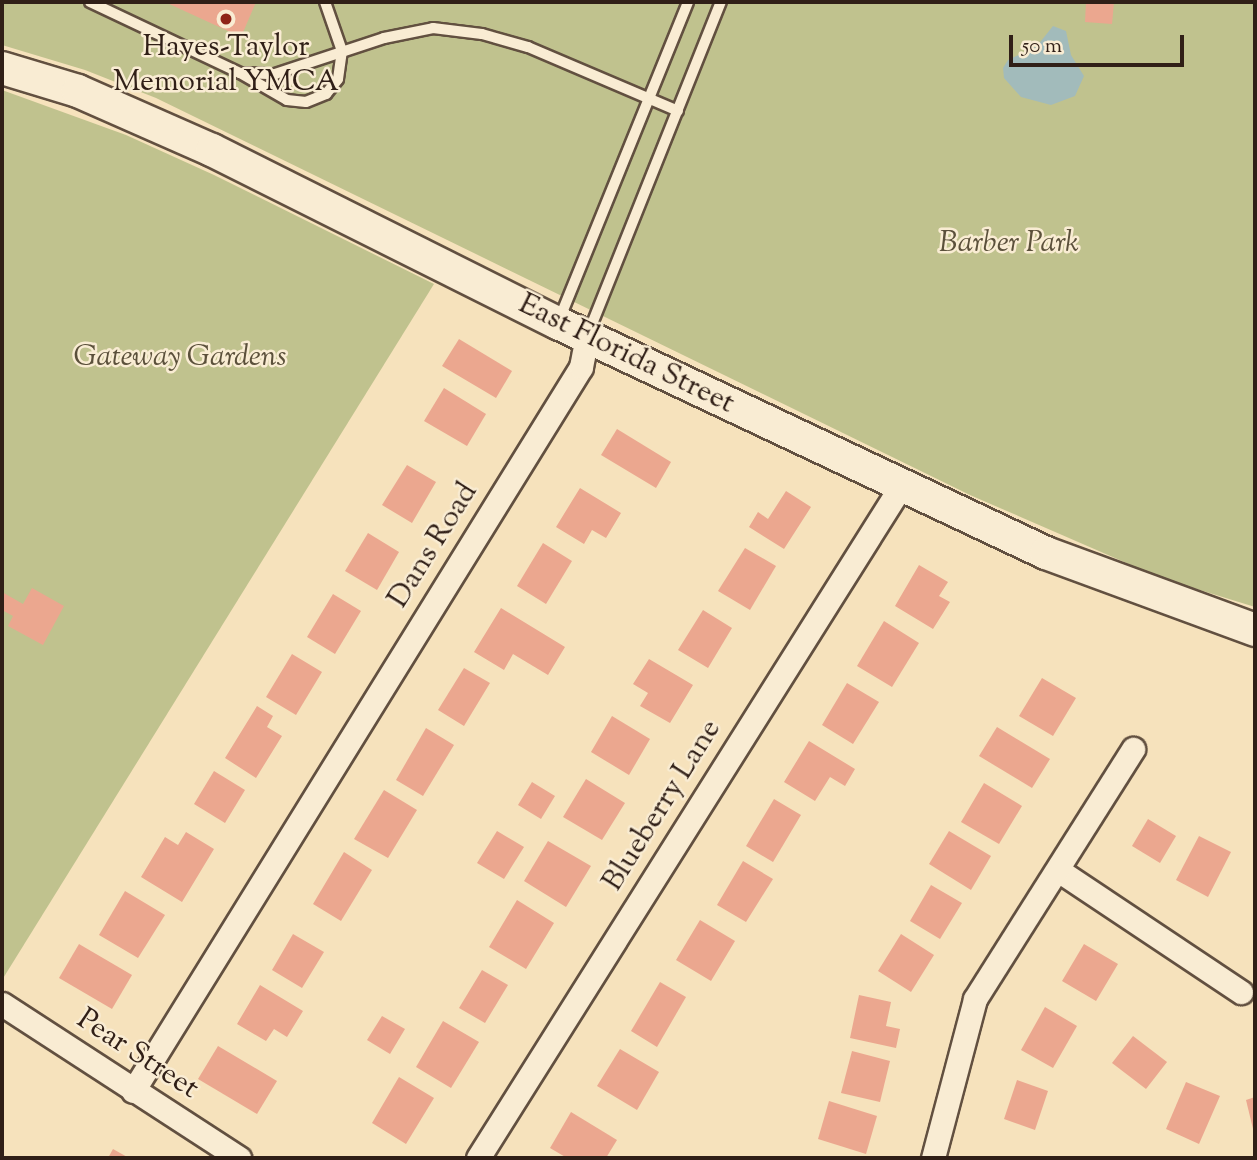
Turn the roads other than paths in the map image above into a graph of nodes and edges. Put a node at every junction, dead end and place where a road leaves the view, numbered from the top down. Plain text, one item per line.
1 (90, 2) edge
2 (325, 2) edge
3 (688, 2) edge
4 (721, 2) edge
5 (342, 51) junction
6 (2, 68) edge
7 (240, 72) junction
8 (649, 98) junction
9 (678, 111) junction
10 (558, 323) junction
11 (587, 337) junction
12 (901, 486) junction
13 (1255, 630) edge
14 (1133, 749) dead end
15 (1058, 870) junction
16 (1241, 992) dead end
17 (2, 1004) edge
18 (134, 1091) junction
19 (239, 1158) edge
20 (478, 1158) edge
21 (933, 1158) edge

1 - 7 lane
2 - 5 lane
3 - 8 lane
4 - 9 lane, Dans Road
5 - 7 lane
5 - 7 lane
5 - 8 lane
6 - 10 main road, East Florida Street
8 - 9 lane
8 - 10 lane
9 - 11 lane, Dans Road
10 - 11 main road, East Florida Street
11 - 12 main road, East Florida Street
11 - 18 street, Dans Road
12 - 13 main road, East Florida Street
12 - 20 street, Blueberry Lane
14 - 15 street
15 - 16 street
15 - 21 street
17 - 18 street, Pear Street
18 - 19 street, Pear Street

